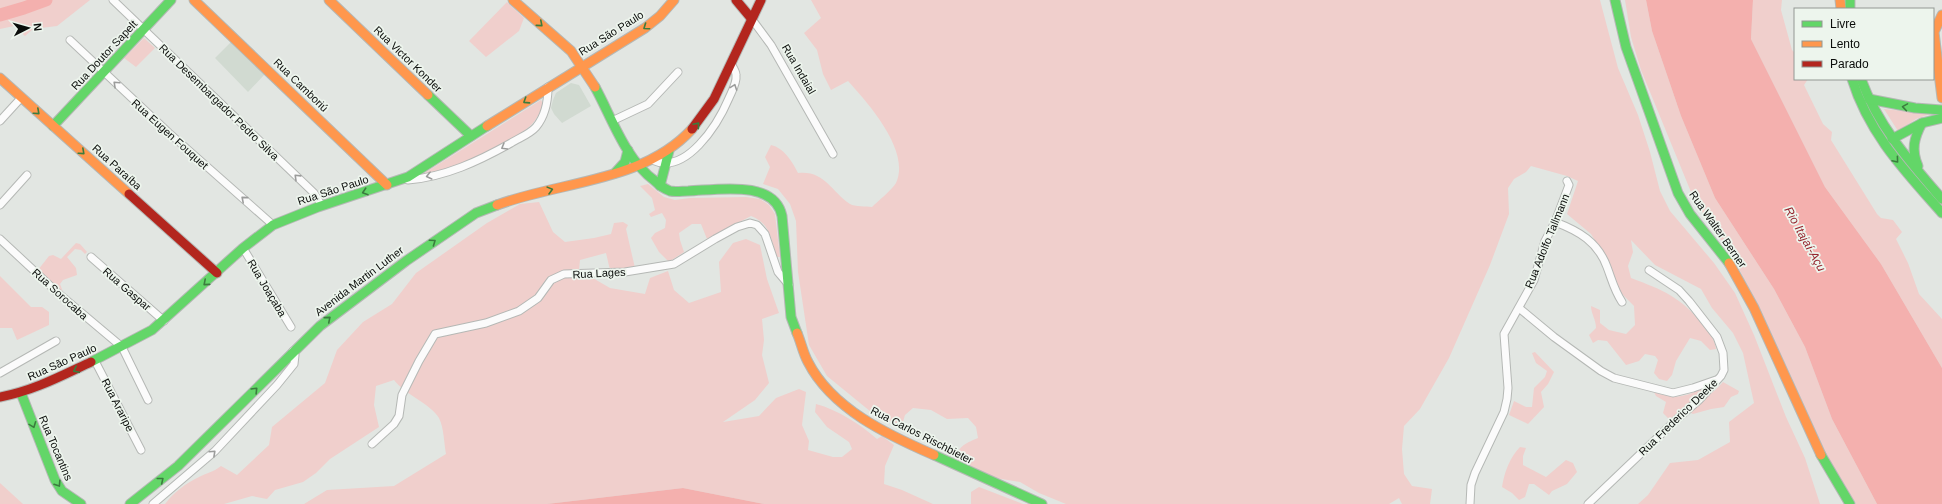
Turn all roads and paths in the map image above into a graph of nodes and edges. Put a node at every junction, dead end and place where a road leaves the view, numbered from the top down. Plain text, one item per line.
1 (113, 0) edge
2 (171, 0) edge
3 (329, 0) edge
4 (513, 0) edge
5 (674, 0) edge
6 (736, 0) edge
7 (761, 0) edge
8 (1615, 0) edge
9 (197, 1) edge
10 (1942, 15) edge
11 (751, 18) junction
12 (144, 30) junction
13 (70, 40) dead end
14 (731, 64) junction
15 (582, 65) junction
16 (103, 72) junction
17 (678, 72) dead end
18 (570, 73) junction
19 (0, 78) edge
20 (1852, 80) edge
21 (1861, 80) edge
22 (591, 83) junction
23 (548, 87) junction
24 (21, 98) junction
25 (1942, 98) edge
26 (1869, 99) junction
27 (1942, 110) edge
28 (1942, 118) edge
29 (612, 121) junction
30 (0, 122) edge
31 (1922, 123) junction
32 (53, 126) junction
33 (1873, 128) junction
34 (471, 136) junction
35 (1892, 139) junction
36 (628, 150) junction
37 (668, 151) junction
38 (833, 154) dead end
39 (652, 160) junction
40 (664, 164) junction
41 (640, 166) junction
42 (615, 173) junction
43 (27, 175) dead end
44 (1925, 179) junction
45 (401, 180) junction
46 (1567, 181) dead end
47 (387, 185) junction
48 (660, 186) junction
49 (1942, 199) edge
50 (0, 205) edge
51 (322, 206) junction
52 (1942, 213) edge
53 (1555, 222) junction
54 (273, 225) junction
55 (0, 239) edge
56 (243, 248) junction
57 (91, 257) dead end
58 (1649, 270) dead end
59 (217, 273) junction
60 (789, 285) junction
61 (1622, 302) dead end
62 (1519, 308) junction
63 (164, 321) junction
64 (291, 327) dead end
65 (56, 341) dead end
66 (122, 347) junction
67 (293, 351) junction
68 (95, 361) junction
69 (0, 373) edge
70 (1718, 379) junction
71 (21, 393) junction
72 (0, 397) edge
73 (148, 400) dead end
74 (372, 444) dead end
75 (141, 450) dead end
76 (81, 504) edge
77 (130, 504) edge
78 (152, 504) edge
79 (1042, 504) edge
80 (1470, 504) edge
81 (1588, 504) edge
82 (1850, 504) edge

1 - 12 street, Rua Desembargador Pedro Silva
2 - 12 main road, Rua Doutor Sapelt
3 - 34 main road, Rua Victor Konder
4 -> 15 main road, Rua Carlos Rischbieter
5 -> 15 main road, Rua São Paulo
6 - 11 main road, Rua Indaial
7 - 11 main road, Avenida Martin Luther
8 - 82 main road, Rua Walter Berner
9 - 47 main road, Rua Camboriú
10 - 25 main road
11 - 14 main road, Avenida Martin Luther
11 - 38 street, Rua Indaial
12 - 16 main road, Rua Doutor Sapelt
51 -> 12 street, Rua Desembargador Pedro Silva
13 - 16 street, Rua Eugen Fouquet
37 -> 14 main road, Avenida Martin Luther
40 -> 14 street
15 - 18 main road, Rua São Paulo
15 - 22 main road, Rua Carlos Rischbieter
16 - 32 main road, Rua Doutor Sapelt
54 -> 16 street, Rua Eugen Fouquet
17 - 29 street
18 - 22 main road
18 - 23 main road, Rua São Paulo
19 - 24 main road, Rua Paraíba
20 - 33 main road
21 - 26 main road
22 - 29 main road, Rua Carlos Rischbieter
23 -> 34 main road, Rua São Paulo
23 -> 45 street
24 - 30 street
24 -> 32 main road, Rua Paraíba
27 -> 26 main road
26 - 35 main road
28 - 31 main road
29 - 36 main road, Rua Carlos Rischbieter
31 - 35 main road
31 - 44 main road
32 -> 59 main road, Rua Paraíba
33 - 35 main road
33 -> 52 main road
34 - 45 main road, Rua São Paulo
35 - 44 main road
36 - 41 main road, Rua Carlos Rischbieter
36 - 42 main road
37 - 39 main road, Avenida Martin Luther
37 - 40 main road
39 - 40 street
39 - 41 main road, Avenida Martin Luther
40 - 48 main road
41 - 42 main road, Avenida Martin Luther
41 - 48 main road, Rua Carlos Rischbieter
67 -> 42 main road, Avenida Martin Luther
43 - 50 street
44 - 49 main road
45 - 47 main road, Rua São Paulo
46 - 53 street, Rua Adolfo Tallmann
47 -> 51 main road, Rua São Paulo
48 - 60 main road, Rua Carlos Rischbieter
51 - 54 main road, Rua São Paulo
53 - 61 street
53 - 62 street, Rua Adolfo Tallmann
54 - 56 main road, Rua São Paulo
55 - 66 street, Rua Sorocaba
56 - 59 main road, Rua São Paulo
56 - 64 street, Rua Joaçaba
57 - 63 street, Rua Gaspar
58 - 70 street, Rua Frederico Deeke
59 -> 63 main road, Rua São Paulo
60 - 74 street, Rua Lages
60 - 79 main road, Rua Carlos Rischbieter
62 - 70 street
62 - 80 street, Rua Adolfo Tallmann
63 - 66 main road, Rua São Paulo
65 - 69 street
66 - 68 main road, Rua São Paulo
66 - 73 street
77 -> 67 main road, Avenida Martin Luther
78 -> 67 street
68 -> 71 main road, Rua São Paulo
68 - 75 street, Rua Araripe
70 - 81 street, Rua Frederico Deeke
71 - 72 main road, Rua São Paulo
71 -> 76 main road, Rua Tocantins

